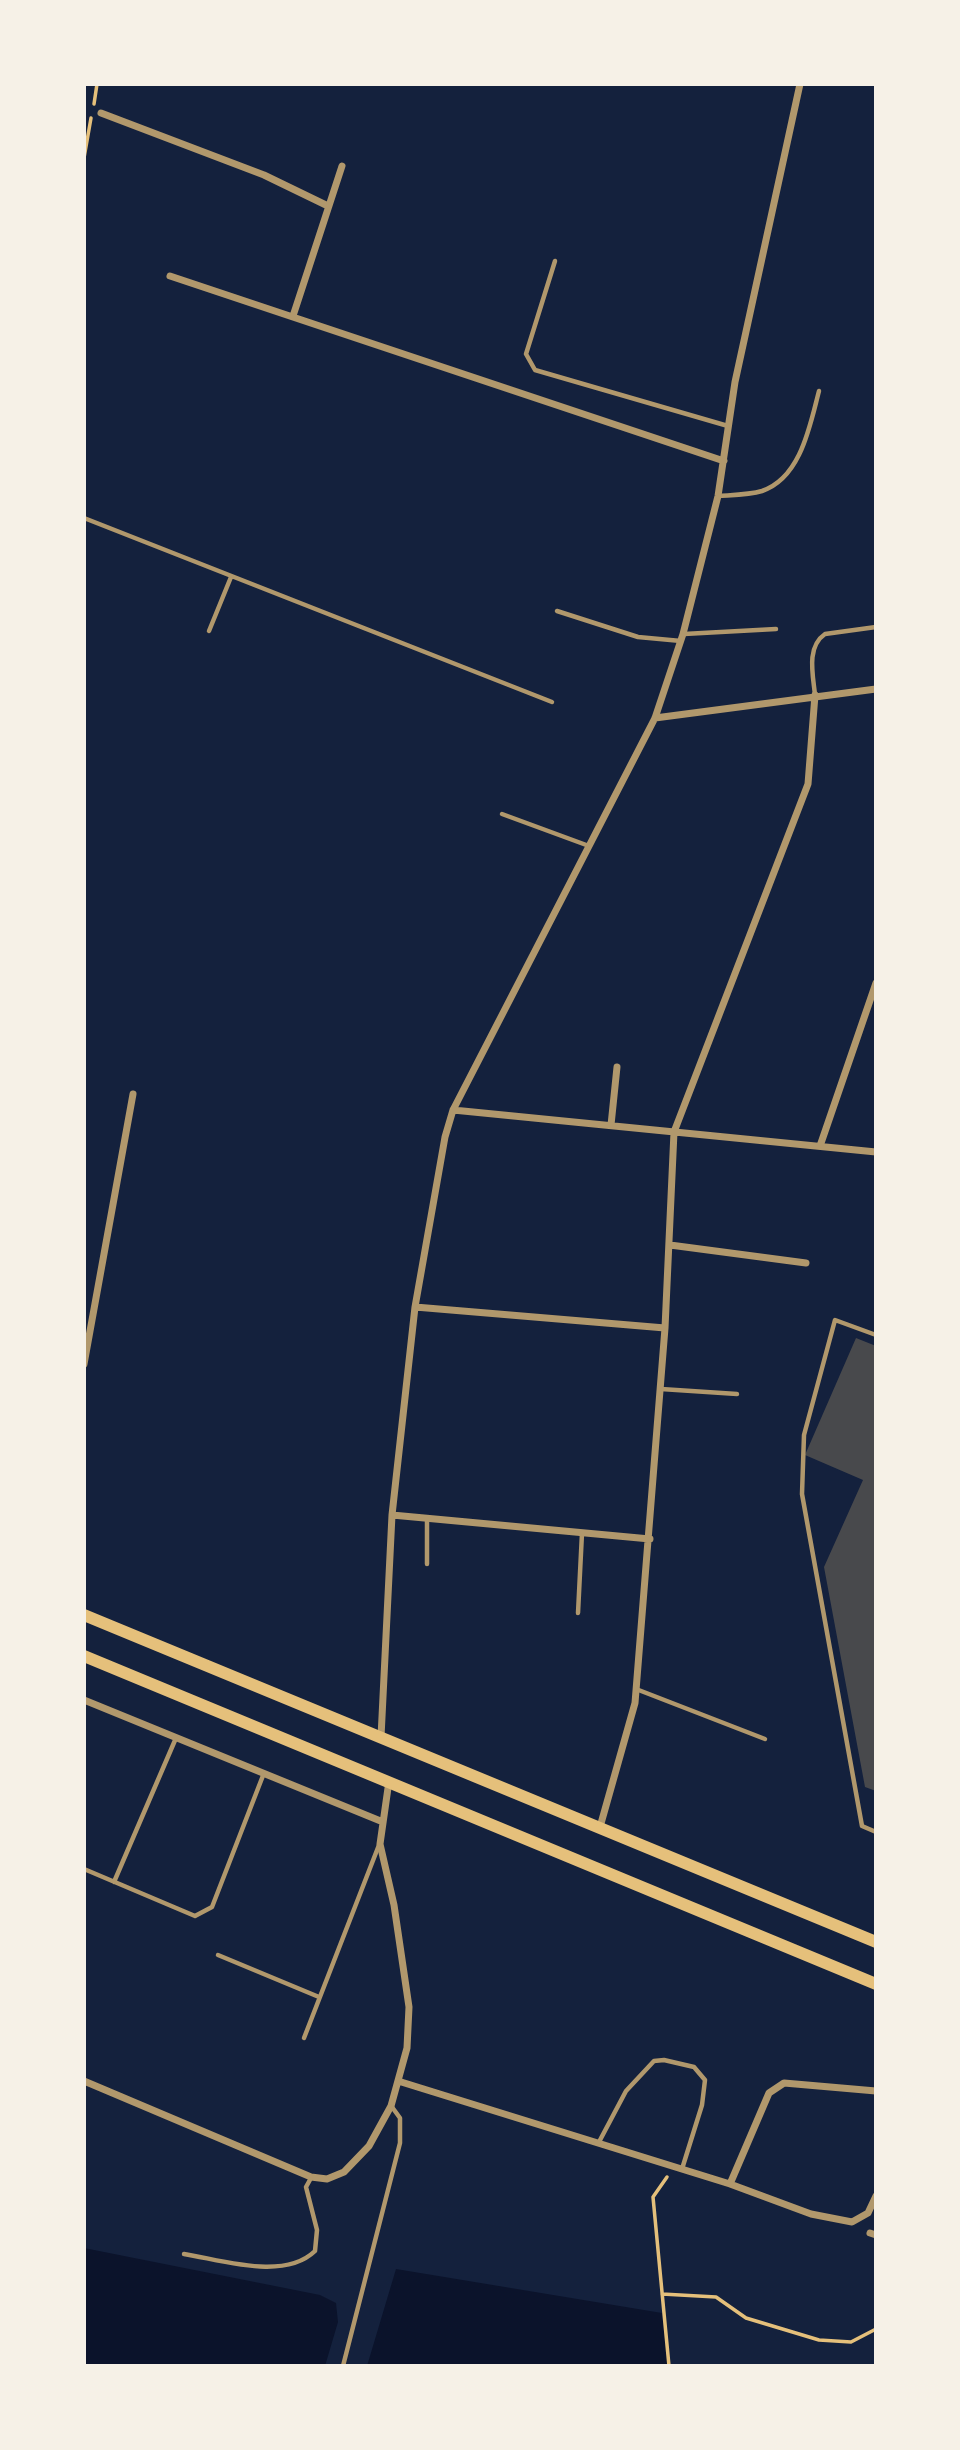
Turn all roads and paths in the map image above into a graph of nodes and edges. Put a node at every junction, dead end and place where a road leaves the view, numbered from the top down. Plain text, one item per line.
1 (800, 84) edge
2 (101, 113) dead end
3 (342, 166) dead end
4 (328, 206) junction
5 (555, 261) dead end
6 (170, 276) dead end
7 (293, 316) junction
8 (819, 391) dead end
9 (729, 426) junction
10 (724, 460) junction
11 (718, 496) junction
12 (84, 518) edge
13 (231, 576) junction
14 (557, 611) dead end
15 (876, 626) edge
16 (776, 629) dead end
17 (209, 631) dead end
18 (682, 638) junction
19 (876, 689) edge
20 (815, 695) junction
21 (552, 702) dead end
22 (655, 719) junction
23 (502, 814) dead end
24 (589, 846) junction
25 (876, 983) edge
26 (617, 1067) dead end
27 (133, 1094) dead end
28 (453, 1110) junction
29 (611, 1125) junction
30 (674, 1132) junction
31 (820, 1146) junction
32 (876, 1152) edge
33 (670, 1245) junction
34 (806, 1263) dead end
35 (415, 1307) junction
36 (665, 1328) junction
37 (876, 1335) edge
38 (84, 1364) edge
39 (661, 1389) junction
40 (737, 1394) dead end
41 (391, 1516) junction
42 (427, 1519) junction
43 (582, 1533) junction
44 (650, 1539) junction
45 (427, 1564) dead end
46 (578, 1614) dead end
47 (84, 1615) edge
48 (84, 1656) edge
49 (636, 1689) junction
50 (84, 1700) edge
51 (176, 1737) junction
52 (382, 1737) junction
53 (765, 1739) dead end
54 (264, 1773) junction
55 (389, 1781) junction
56 (383, 1822) junction
57 (600, 1827) junction
58 (876, 1832) edge
59 (380, 1844) junction
60 (84, 1869) edge
61 (114, 1882) junction
62 (876, 1942) edge
63 (218, 1955) dead end
64 (876, 1984) edge
65 (319, 1997) junction
66 (304, 2038) dead end
67 (84, 2081) edge
68 (398, 2081) junction
69 (876, 2091) edge
70 (391, 2106) junction
71 (598, 2143) junction
72 (678, 2168) junction
73 (311, 2177) junction
74 (730, 2184) junction
75 (876, 2196) edge
76 (184, 2254) dead end
77 (662, 2294) junction
78 (876, 2329) edge
79 (343, 2366) edge
80 (668, 2366) edge

1 - 9 street
2 - 4 street
3 - 4 street
4 - 7 street
5 - 9 lane
6 - 7 street
7 - 10 street
8 - 11 lane
9 - 10 street
10 - 11 street
11 - 18 street
12 - 13 lane
13 - 17 lane
13 - 21 lane
14 - 18 lane
15 - 20 lane
16 - 18 lane
18 - 22 street
19 - 20 street
20 - 22 street
20 - 30 street
22 - 24 street
23 - 24 lane
24 - 28 street
25 - 31 street
26 - 29 street
27 - 38 street
28 - 29 street
28 - 35 street
29 - 30 street
30 - 31 street
30 - 33 street
31 - 32 street
33 - 34 street
33 - 36 street
35 - 36 street
35 - 41 street
36 - 39 street
37 - 58 lane
39 - 40 lane
39 - 44 street
41 - 42 street
41 - 52 street
42 - 43 street
42 - 45 lane
43 - 44 street
43 - 46 lane
44 - 49 street
47 - 52 main road
48 - 55 main road
49 - 53 lane
49 - 57 street
50 - 51 street
51 - 54 street
51 - 61 lane
52 - 57 main road
54 - 56 street
54 - 61 lane
55 - 56 street
55 - 64 main road
56 - 59 street
57 - 62 main road
59 - 65 lane
59 - 68 street
60 - 61 lane
63 - 65 lane
65 - 66 lane
67 - 73 street
68 - 70 street
68 - 71 street
69 - 74 street
70 - 73 street
70 - 79 lane
71 - 72 street
71 - 72 lane
72 - 74 street
72 - 77 path
73 - 76 lane
74 - 75 street
77 - 78 path
77 - 80 path

